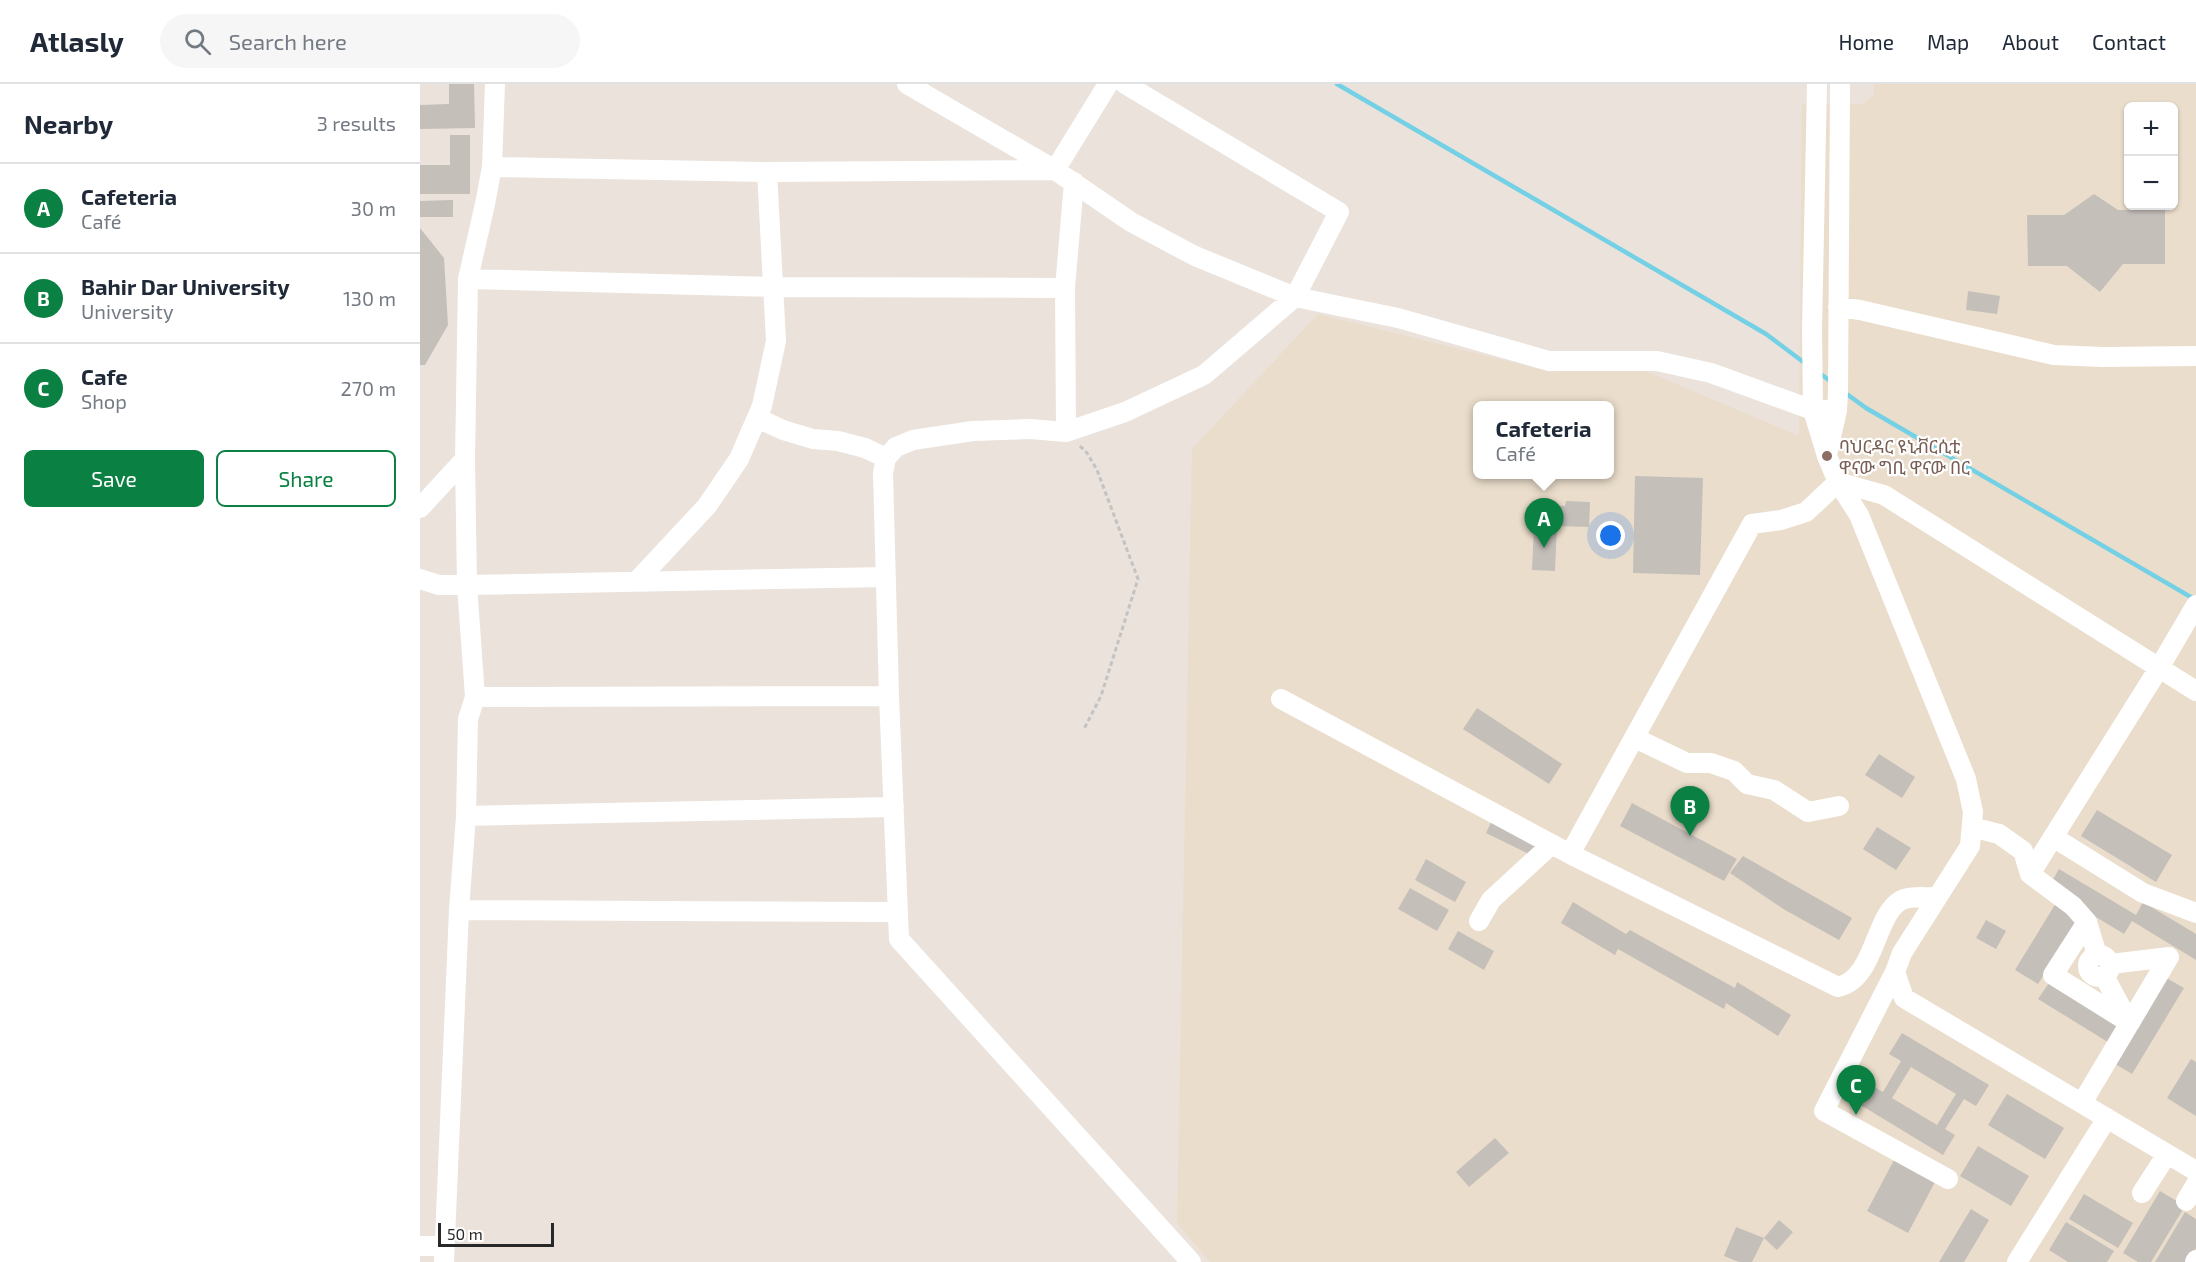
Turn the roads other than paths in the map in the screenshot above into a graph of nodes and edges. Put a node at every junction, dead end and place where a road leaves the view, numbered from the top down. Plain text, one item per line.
1 (495, 84) edge
2 (907, 84) edge
3 (1108, 84) edge
4 (1125, 84) edge
5 (1817, 84) edge
6 (1840, 84) edge
7 (492, 166) junction
8 (1054, 170) junction
9 (766, 172) junction
10 (1074, 182) junction
11 (468, 279) junction
12 (773, 287) junction
13 (1065, 288) junction
14 (1295, 297) junction
15 (1838, 307) junction
16 (2196, 356) edge
17 (1838, 402) junction
18 (1813, 410) junction
19 (757, 418) junction
20 (1066, 432) junction
21 (1827, 456) junction
22 (886, 458) junction
23 (465, 459) junction
24 (1838, 482) junction
25 (420, 508) edge
26 (886, 577) junction
27 (420, 579) edge
28 (636, 582) junction
29 (467, 585) junction
30 (2193, 611) edge
31 (2159, 668) junction
32 (2196, 692) edge
33 (889, 696) junction
34 (475, 697) junction
35 (1281, 699) dead end
36 (1635, 738) junction
37 (1839, 806) dead end
38 (894, 807) junction
39 (466, 816) junction
40 (1972, 827) junction
41 (2053, 837) junction
42 (1552, 843) junction
43 (1570, 854) junction
44 (2030, 874) junction
45 (1937, 897) junction
46 (459, 910) junction
47 (898, 912) junction
48 (2196, 913) edge
49 (1479, 921) dead end
50 (2087, 922) junction
51 (2101, 968) junction
52 (1895, 972) junction
53 (2083, 993) junction
54 (2130, 1023) junction
55 (2082, 1103) junction
56 (2107, 1118) junction
57 (2167, 1154) junction
58 (2196, 1171) edge
59 (1948, 1179) dead end
60 (2196, 1184) edge
61 (2142, 1193) dead end
62 (2186, 1201) dead end
63 (420, 1246) edge
64 (445, 1254) edge
65 (1191, 1262) edge
66 (2017, 1262) edge

1 - 7 street
2 - 8 street
3 - 8 street
4 - 14 street
5 - 18 street
6 - 15 street
7 - 9 street
7 - 11 street
8 - 9 street
8 - 10 street
9 - 12 street
10 - 13 street
10 - 14 street
11 - 12 street
11 - 23 street
12 - 13 street
12 - 19 street
13 - 20 street
14 - 18 street
14 - 20 street
15 - 16 street
15 - 17 street
17 - 18 street
17 - 21 street
18 - 21 street
19 - 22 street
19 - 28 street
20 - 22 street
21 - 24 street
22 - 26 street
23 - 25 street
23 - 29 street
24 - 31 street
24 - 36 street
24 - 40 street
26 - 28 street
26 - 33 street
27 - 29 street
28 - 29 street
29 - 34 street
30 - 31 street
31 - 32 street
31 - 41 street
33 - 34 street
33 - 38 street
34 - 39 street
35 - 42 street
36 - 37 street
36 - 43 street
38 - 39 street
38 - 47 street
39 - 46 street
40 - 44 street
40 - 45 street
41 - 44 street
41 - 48 street
42 - 43 street
42 - 49 street
43 - 45 street
44 - 50 street
45 - 52 street
46 - 47 street
46 - 64 street
47 - 65 street
50 - 51 street
50 - 53 street
51 - 53 street
51 - 54 street
51 - 54 street
52 - 55 street
52 - 59 street
53 - 54 street
54 - 55 street
55 - 56 street
56 - 57 street
56 - 66 street
57 - 58 street
57 - 61 street
60 - 62 street
63 - 64 street

